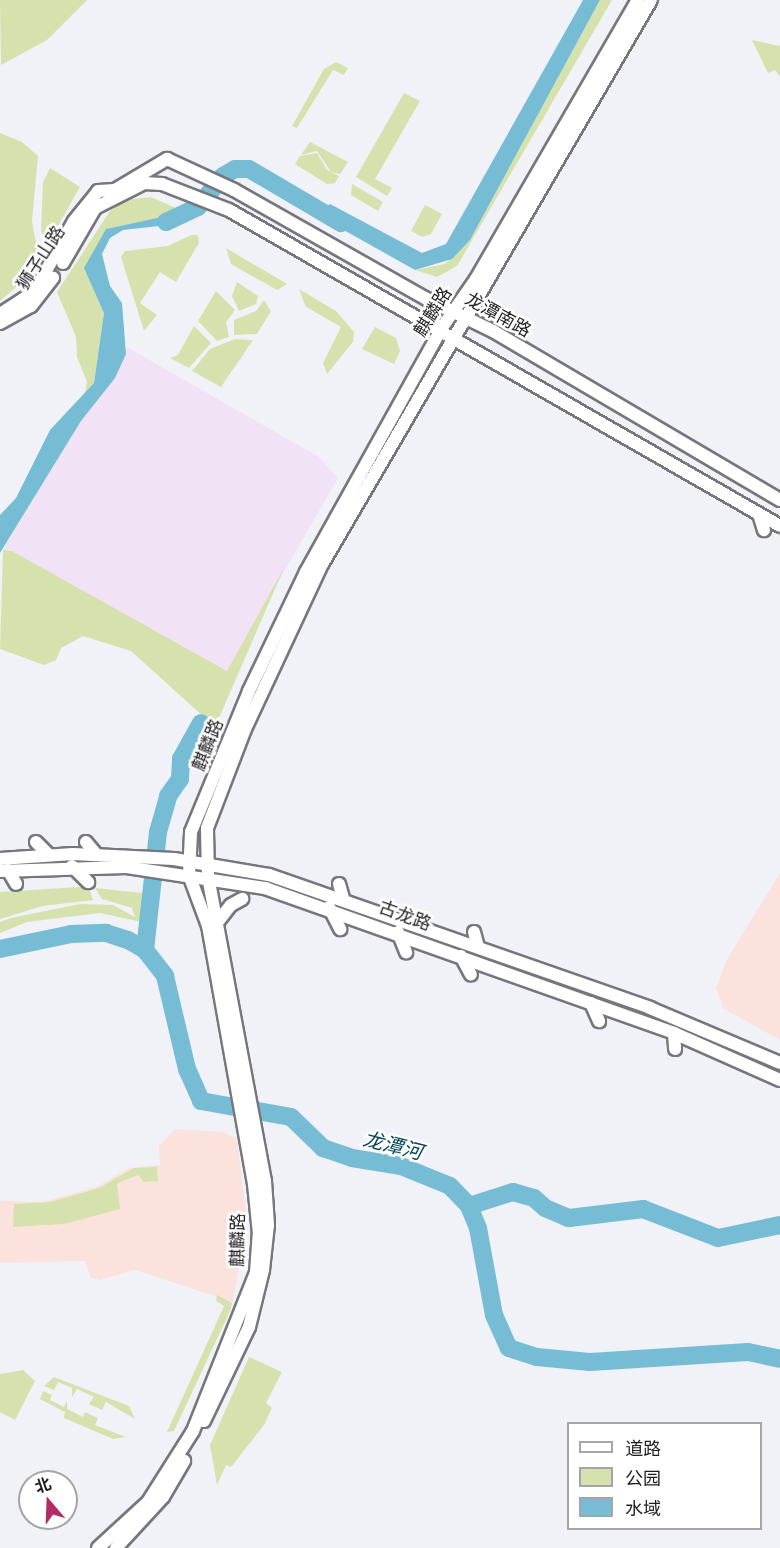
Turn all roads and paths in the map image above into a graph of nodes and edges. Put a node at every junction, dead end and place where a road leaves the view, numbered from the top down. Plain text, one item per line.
1 (638, 0) edge
2 (651, 0) edge
3 (100, 197) junction
4 (314, 224) dead end
5 (316, 237) junction
6 (453, 310) junction
7 (0, 314) edge
8 (466, 317) junction
9 (0, 323) edge
10 (441, 329) junction
11 (454, 338) junction
12 (780, 500) edge
13 (759, 514) junction
14 (780, 526) edge
15 (764, 530) dead end
16 (36, 842) dead end
17 (86, 842) dead end
18 (49, 855) junction
19 (97, 855) junction
20 (0, 859) edge
21 (187, 860) junction
22 (207, 862) junction
23 (144, 863) junction
24 (72, 866) junction
25 (4, 870) edge
26 (189, 875) junction
27 (208, 877) junction
28 (88, 882) dead end
29 (16, 884) dead end
30 (339, 884) dead end
31 (343, 898) junction
32 (243, 899) dead end
33 (329, 907) junction
34 (216, 924) junction
35 (340, 929) dead end
36 (398, 932) junction
37 (474, 932) dead end
38 (478, 947) junction
39 (406, 952) dead end
40 (461, 956) junction
41 (471, 975) dead end
42 (591, 1003) junction
43 (599, 1021) dead end
44 (674, 1033) junction
45 (675, 1049) dead end
46 (780, 1063) edge
47 (240, 1079) junction
48 (780, 1080) edge
49 (98, 1548) edge
50 (116, 1548) edge

1 - 6 main road, 麒麟路
2 - 8 main road, 麒麟路
3 - 5 main road, 龙潭南路
3 - 7 main road, 狮子山路
3 - 9 main road, 狮子山路
3 - 10 main road
4 - 5 main road
5 - 6 main road, 龙潭南路
6 - 8 main road, 龙潭南路
6 - 10 main road, 麒麟路
8 - 11 main road, 麒麟路
8 - 12 main road, 龙潭南路
10 - 11 main road
10 - 21 main road, 麒麟路
11 - 13 main road
11 - 22 main road, 麒麟路
13 - 14 main road
13 - 15 main road
16 - 18 main road
17 - 19 main road
18 - 19 main road, 古龙路
18 - 20 main road, 古龙路
19 - 23 main road, 古龙路
21 - 22 main road, 古龙路
21 - 23 main road, 古龙路
21 - 26 main road, 麒麟路
22 - 27 main road, 麒麟路
22 - 31 main road, 古龙路
23 - 24 main road, 古龙路
23 - 26 main road, 古龙路
24 - 25 main road, 古龙路
24 - 28 main road
25 - 29 main road
26 - 27 main road, 古龙路
26 - 47 main road, 麒麟路
27 - 33 main road, 古龙路
27 - 34 main road, 麒麟路
30 - 31 main road
31 - 38 main road, 古龙路
32 - 34 main road
33 - 35 main road
33 - 36 main road, 古龙路
34 - 47 main road, 麒麟路
36 - 39 main road
36 - 40 main road, 古龙路
37 - 38 main road
38 - 46 main road, 古龙路
40 - 41 main road
40 - 42 main road, 古龙路
42 - 43 main road
42 - 44 main road, 古龙路
44 - 45 main road
44 - 48 main road, 古龙路
47 - 49 main road, 麒麟路
47 - 50 main road, 麒麟路

